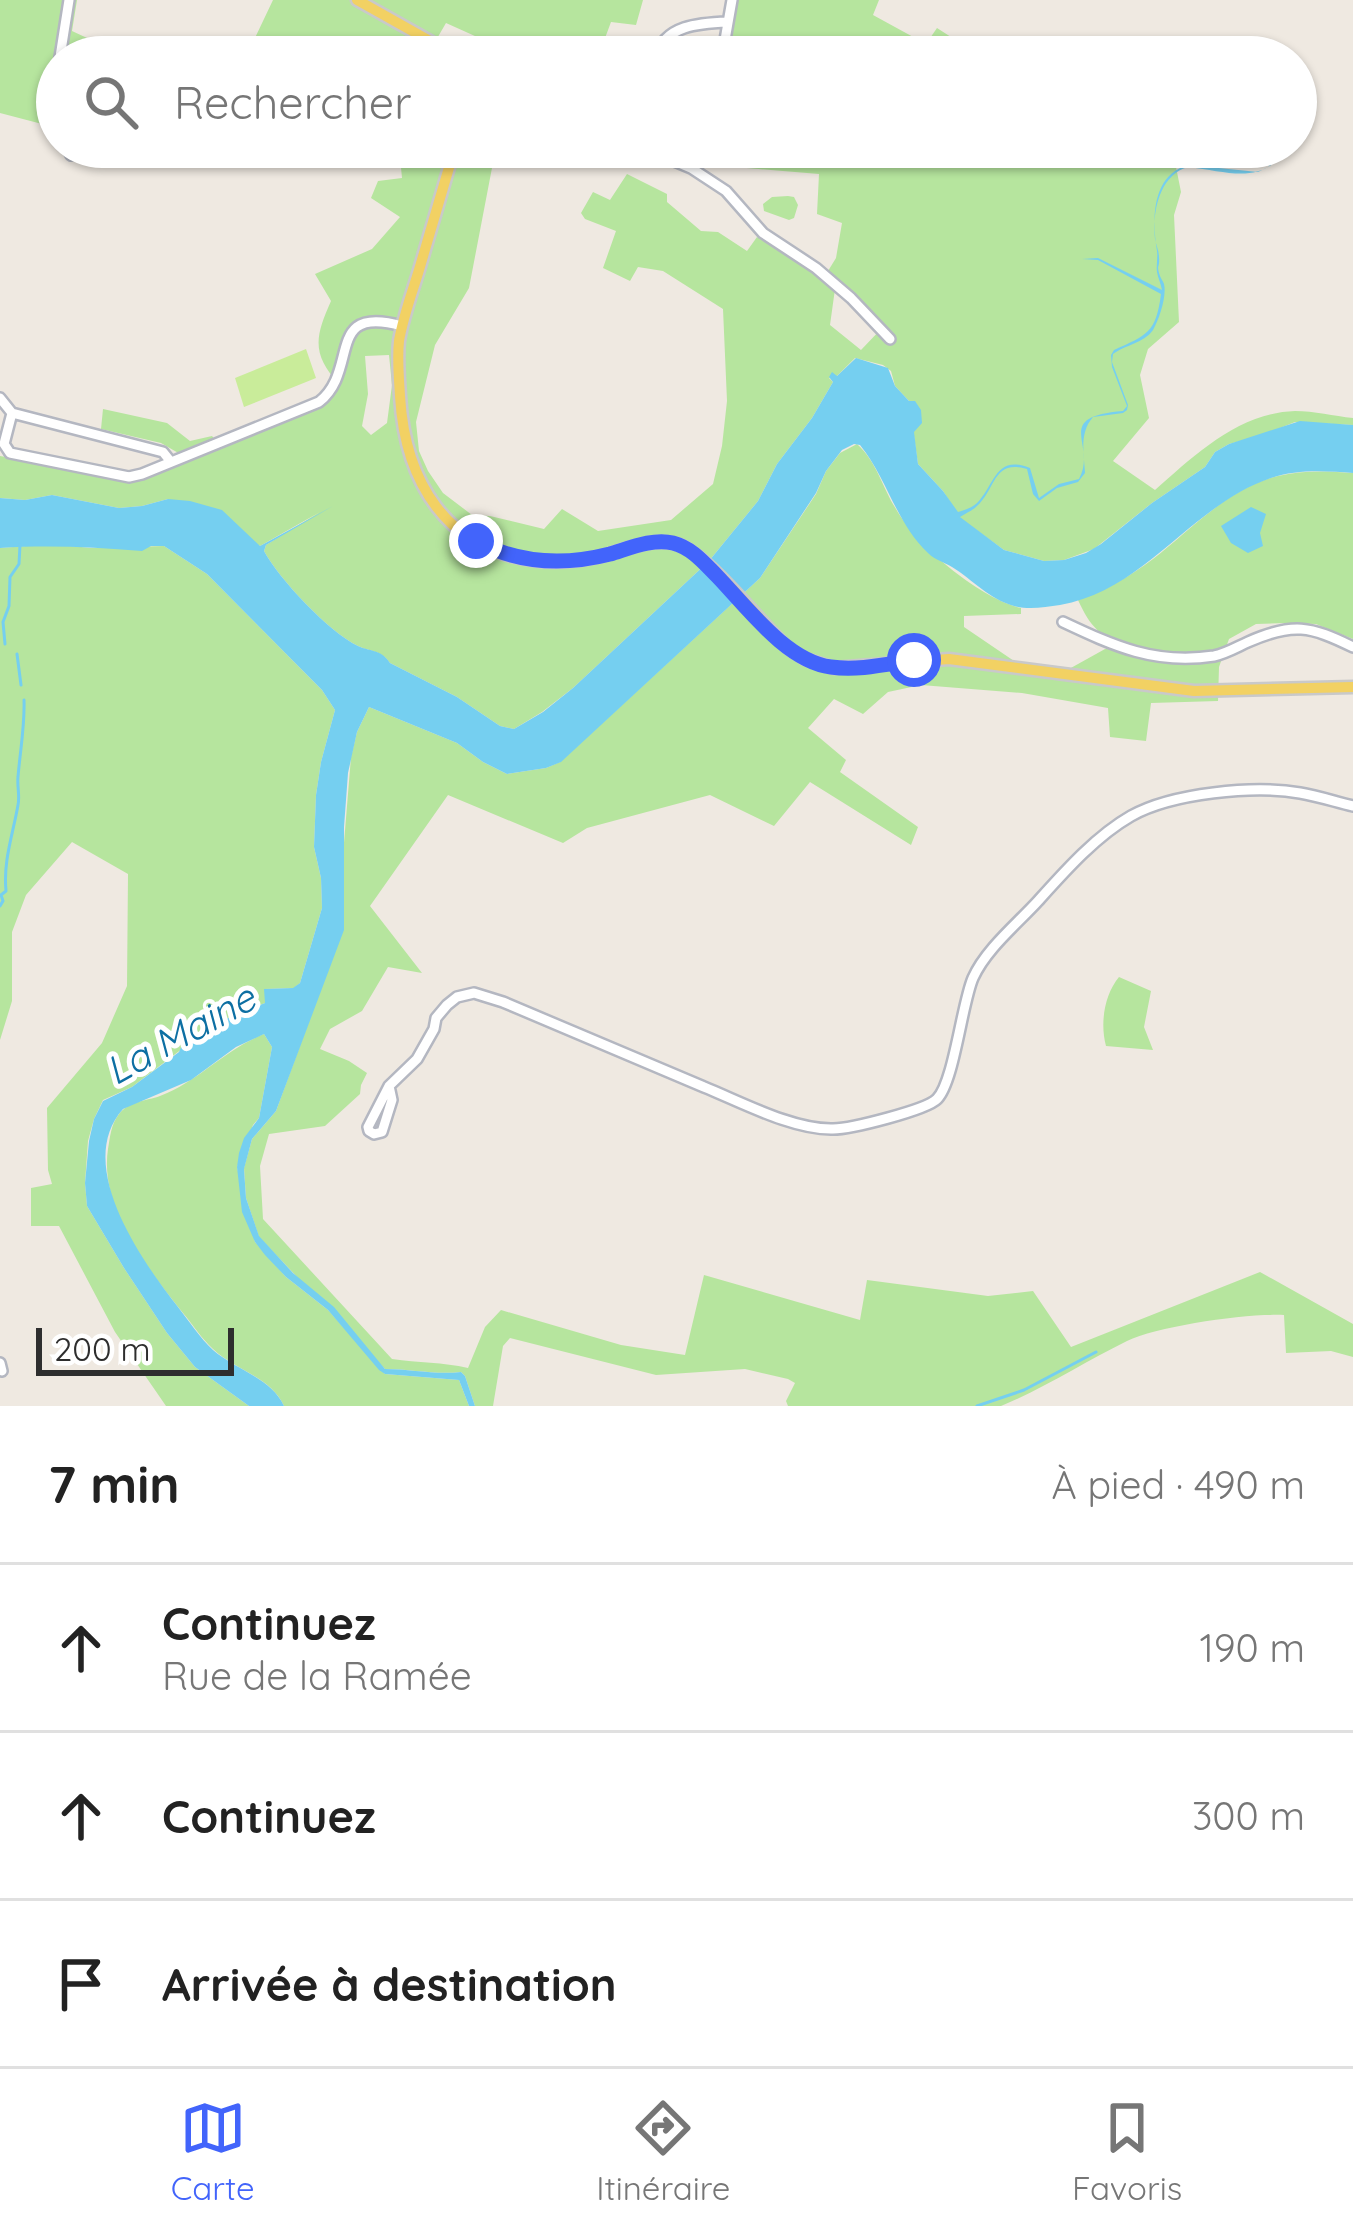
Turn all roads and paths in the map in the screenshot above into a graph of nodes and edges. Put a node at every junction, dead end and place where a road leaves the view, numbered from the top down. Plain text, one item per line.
1 (69, 0) edge
2 (357, 0) edge
3 (733, 0) edge
4 (728, 22) junction
5 (63, 36) edge
6 (421, 36) edge
7 (666, 36) edge
8 (726, 36) edge
9 (449, 168) edge
10 (691, 168) edge
11 (402, 326) junction
12 (890, 339) dead end
13 (0, 398) edge
14 (12, 413) junction
15 (171, 462) junction
16 (1063, 622) dead end
17 (1353, 647) edge
18 (1353, 687) edge
19 (1353, 806) edge
20 (389, 1086) dead end

1 - 5 street
2 - 6 main road
3 - 4 street
4 - 7 street
4 - 8 street
9 - 11 main road
10 - 12 street
11 - 15 street
11 - 18 main road
13 - 14 street
14 - 15 street
14 - 15 street
16 - 17 street
19 - 20 street

